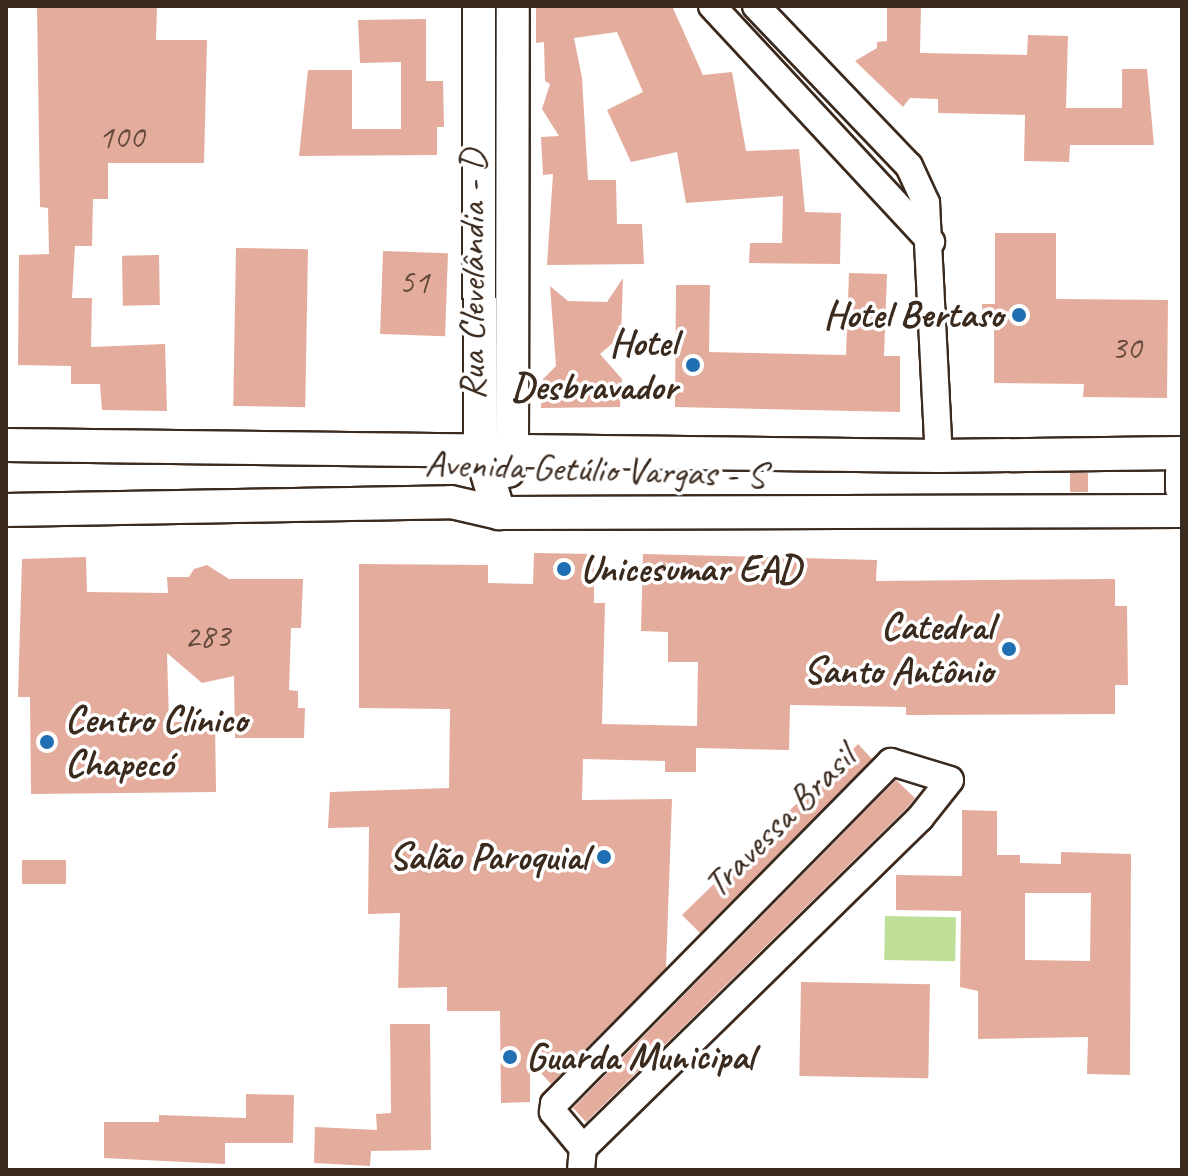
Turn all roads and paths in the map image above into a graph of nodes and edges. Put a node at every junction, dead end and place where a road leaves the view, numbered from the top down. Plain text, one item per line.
1 (479, 6) edge
2 (513, 6) edge
3 (712, 6) edge
4 (756, 6) edge
5 (931, 242) junction
6 (6, 445) edge
7 (480, 450) junction
8 (512, 450) junction
9 (1182, 453) edge
10 (939, 456) junction
11 (1182, 473) edge
12 (1182, 489) edge
13 (6, 510) edge
14 (1182, 511) edge
15 (499, 513) junction
16 (582, 1159) edge

1 - 7 street, Rua Clevelândia - D
2 - 8 street, Rua Clevelândia - D
3 - 5 street
4 - 5 street
5 - 10 street
6 - 7 street, Avenida Getúlio Vargas - S
7 - 8 street, Avenida Getúlio Vargas - S
7 - 15 street, Rua Clevelândia - D
8 - 10 street, Avenida Getúlio Vargas - S
8 - 15 street, Rua Clevelândia - D
9 - 10 street, Avenida Getúlio Vargas - S
11 - 12 street
13 - 15 street, Avenida Getúlio Vargas - S
14 - 15 street, Avenida Getúlio Vargas - S
16 - 16 street, Travessa Brasil

